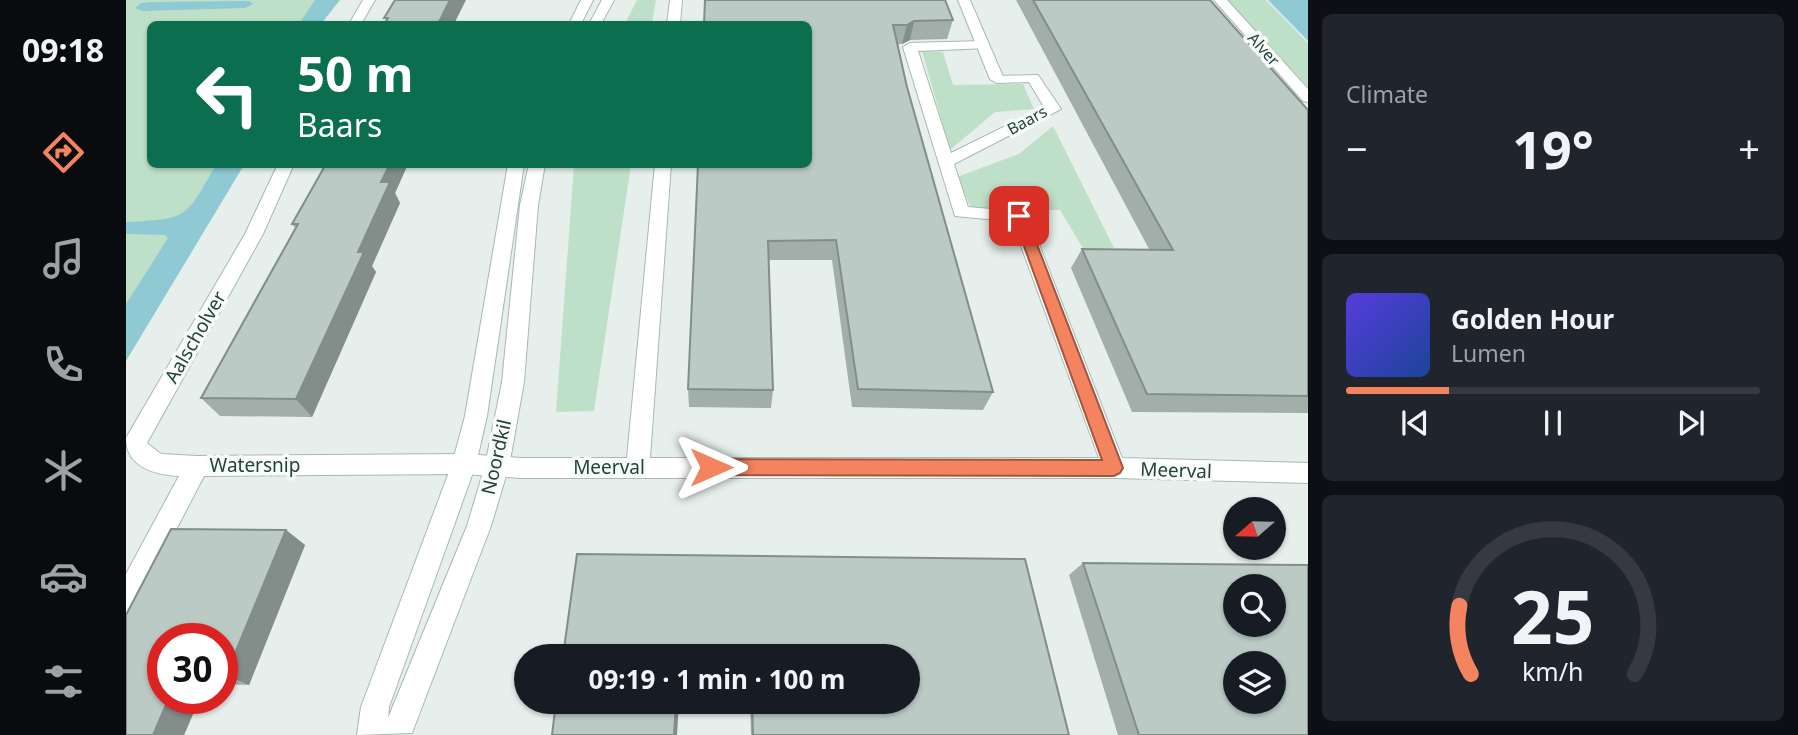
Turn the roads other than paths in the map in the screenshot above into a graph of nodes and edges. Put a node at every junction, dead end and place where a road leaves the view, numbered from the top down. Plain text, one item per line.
1 (369, 0) edge
2 (587, 0) edge
3 (608, 0) edge
4 (676, 0) edge
5 (964, 0) edge
6 (1220, 0) edge
7 (357, 21) edge
8 (576, 21) edge
9 (597, 21) edge
10 (674, 21) edge
11 (983, 45) junction
12 (1308, 98) edge
13 (945, 162) junction
14 (284, 168) edge
15 (515, 168) edge
16 (536, 168) edge
17 (663, 168) edge
18 (464, 464) junction
19 (197, 466) junction
20 (497, 466) junction
21 (638, 466) junction
22 (1114, 468) junction
23 (1308, 473) edge
24 (126, 600) edge
25 (372, 735) edge
26 (395, 735) edge

1 - 7 street
2 - 8 street
3 - 9 street
4 - 10 street
5 - 11 street, Baars
6 - 12 street, Alver
11 - 13 street
11 - 13 street, Baars
13 - 22 street
14 - 19 street, Aalscholver
15 - 18 street, Noordkil
16 - 20 street, Noordkil
17 - 21 street
18 - 19 street, Watersnip
18 - 20 street, Watersnip
18 - 25 street, Noordkil
19 - 24 street, Watersnip
20 - 21 street, Meerval
20 - 26 street, Noordkil
21 - 22 street, Meerval
22 - 23 street, Meerval

